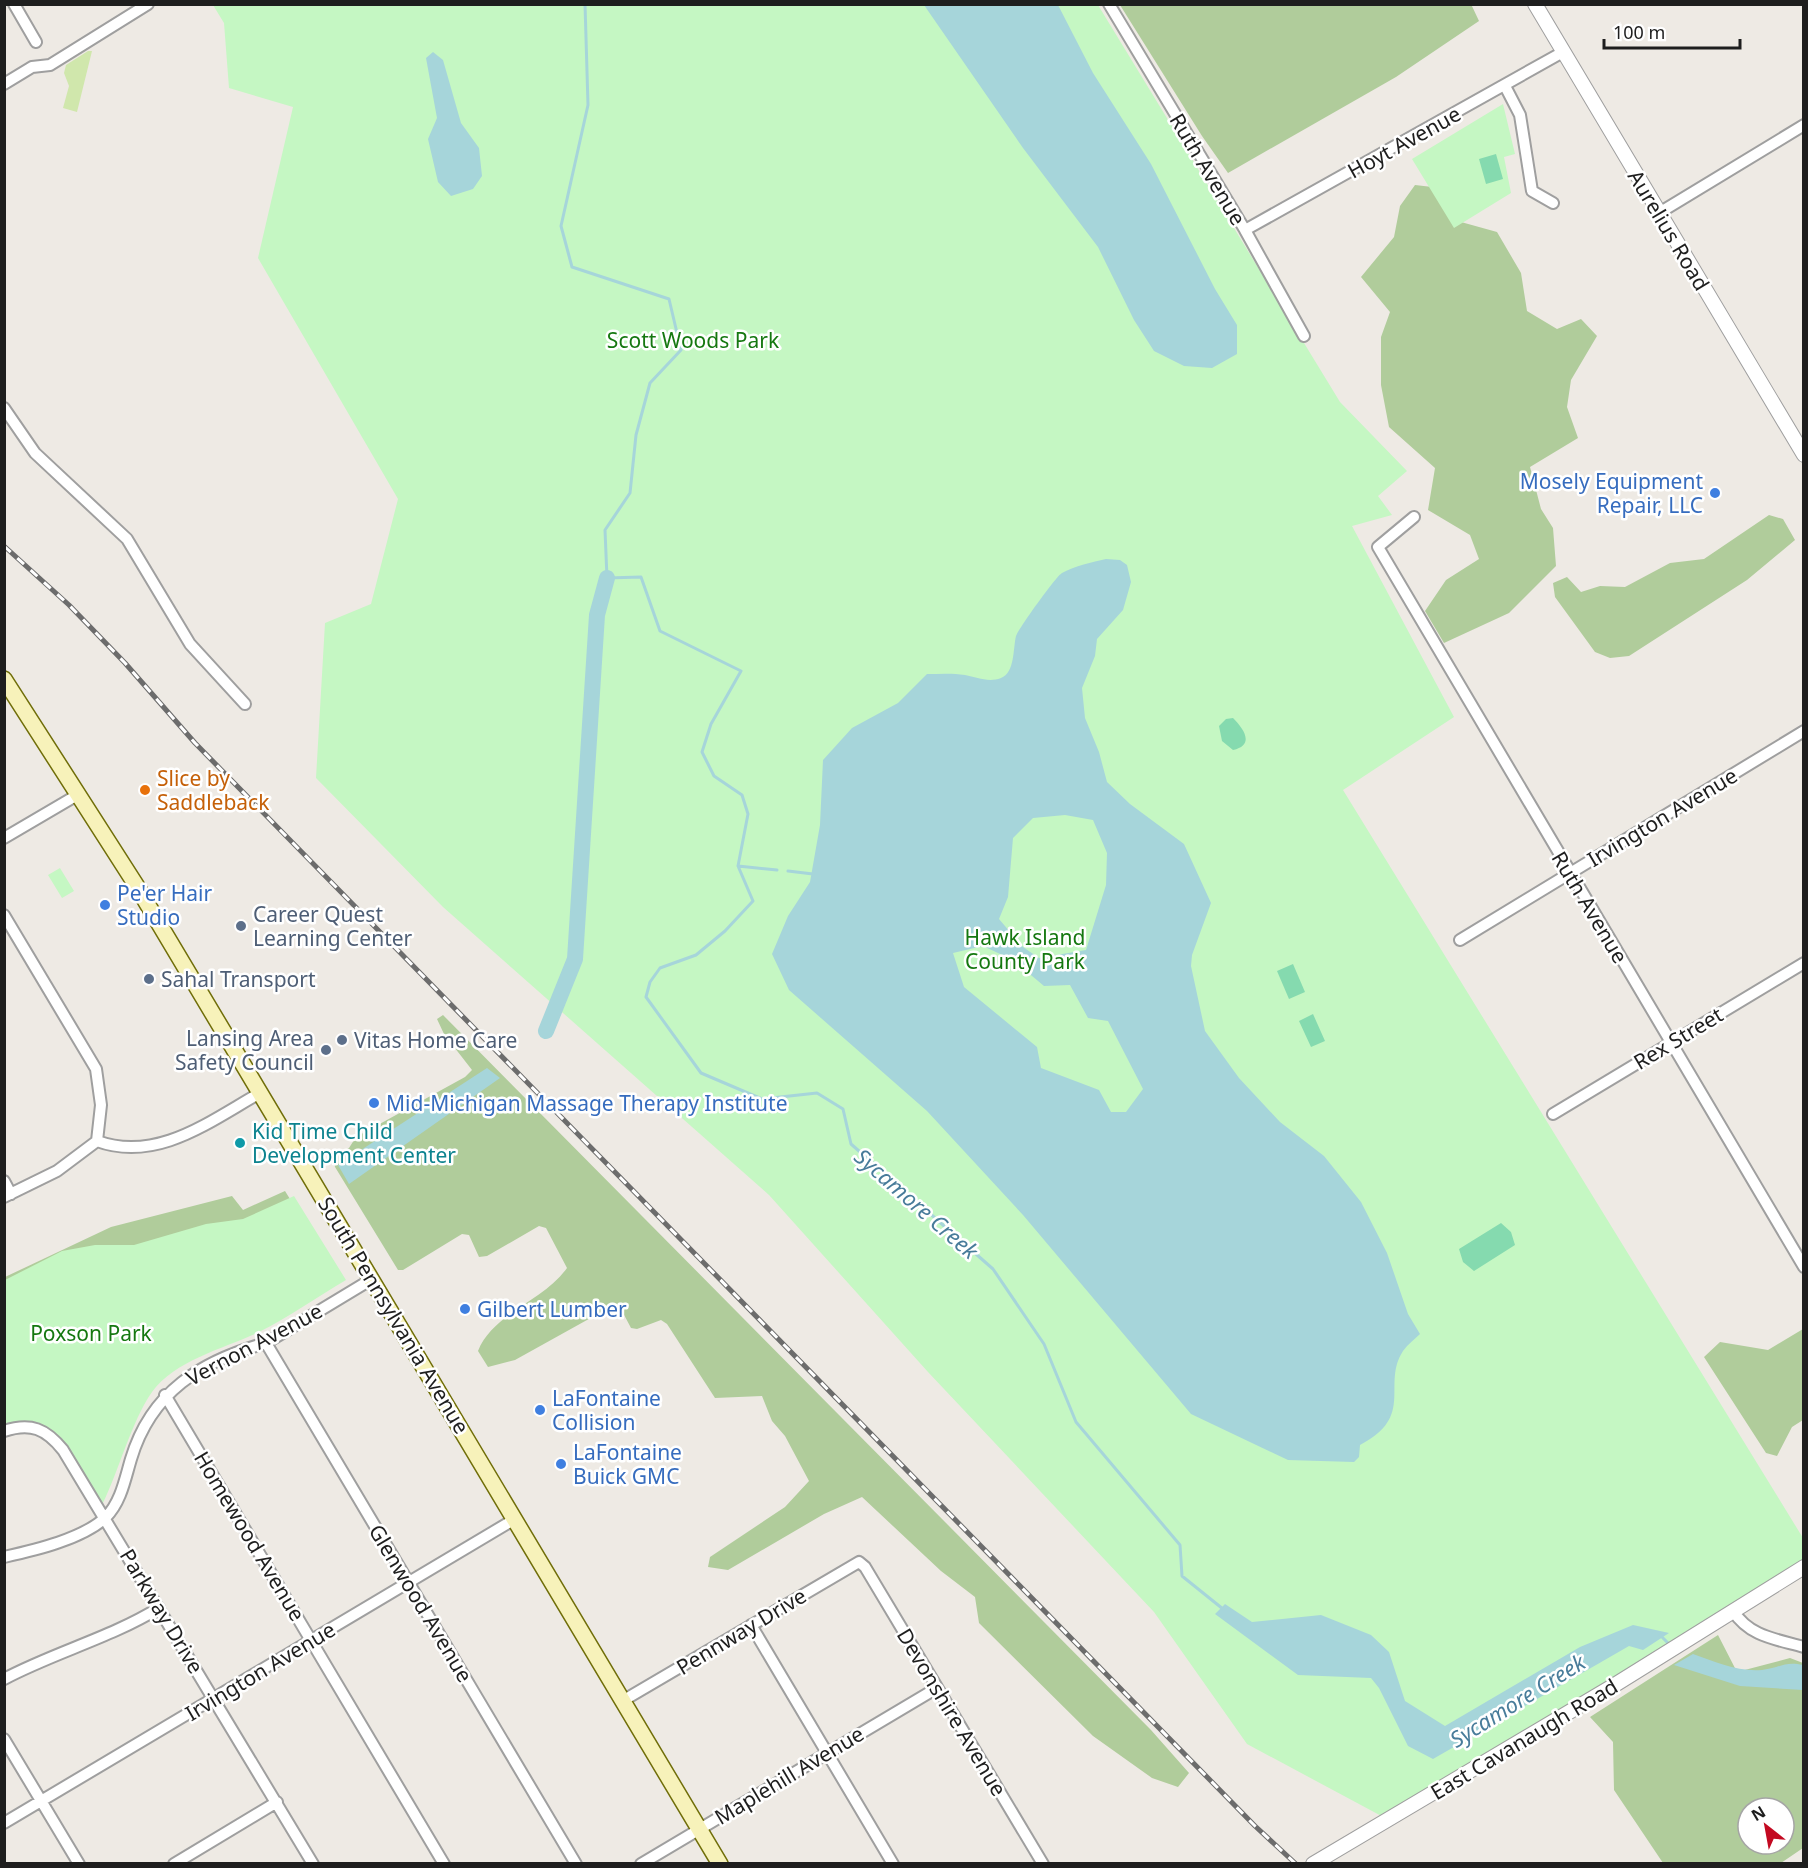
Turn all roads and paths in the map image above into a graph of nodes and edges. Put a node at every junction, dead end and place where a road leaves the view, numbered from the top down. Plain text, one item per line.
1 (14, 4) edge
2 (148, 4) edge
3 (1109, 4) edge
4 (1535, 4) edge
5 (36, 42) dead end
6 (1563, 52) junction
7 (4, 84) edge
8 (1505, 86) junction
9 (1803, 124) edge
10 (1552, 203) dead end
11 (1659, 213) junction
12 (1245, 230) junction
13 (1304, 336) dead end
14 (4, 408) edge
15 (1802, 449) edge
16 (1414, 517) dead end
17 (4, 679) edge
18 (244, 704) dead end
19 (1803, 731) edge
20 (79, 794) junction
21 (4, 838) edge
22 (1569, 872) junction
23 (4, 915) edge
24 (1460, 939) dead end
25 (1803, 963) edge
26 (1671, 1043) junction
27 (260, 1093) junction
28 (1553, 1114) dead end
29 (97, 1141) junction
30 (4, 1181) edge
31 (8, 1196) edge
32 (1803, 1267) edge
33 (372, 1279) junction
34 (266, 1343) junction
35 (165, 1395) junction
36 (4, 1431) edge
37 (106, 1517) junction
38 (515, 1519) junction
39 (4, 1557) edge
40 (859, 1562) joint
41 (1803, 1567) edge
42 (409, 1583) junction
43 (159, 1608) junction
44 (1733, 1611) junction
45 (751, 1625) junction
46 (312, 1641) junction
47 (1803, 1647) edge
48 (4, 1679) edge
49 (937, 1688) junction
50 (215, 1698) junction
51 (624, 1700) junction
52 (4, 1740) edge
53 (827, 1753) junction
54 (41, 1801) junction
55 (277, 1802) junction
56 (4, 1823) edge
57 (700, 1828) junction
58 (79, 1863) edge
59 (174, 1863) edge
60 (314, 1863) edge
61 (444, 1863) edge
62 (576, 1863) edge
63 (641, 1863) edge
64 (720, 1863) edge
65 (893, 1863) edge
66 (1043, 1863) edge
67 (1312, 1863) edge

1 - 5 street
2 - 7 street
3 - 12 street, Ruth Avenue
4 - 6 street, Aurelius Road
6 - 8 street, Hoyt Avenue
6 - 11 street, Aurelius Road
8 - 10 street
8 - 12 street, Hoyt Avenue
9 - 11 street
11 - 15 street, Aurelius Road
12 - 13 street, Ruth Avenue
14 - 18 street
16 - 22 street, Ruth Avenue
17 - 20 main road, South Pennsylvania Avenue
19 - 22 street, Irvington Avenue
20 - 21 street
20 - 27 main road, South Pennsylvania Avenue
22 - 24 street, Irvington Avenue
22 - 26 street, Ruth Avenue
23 - 29 street
25 - 26 street, Rex Street
26 - 28 street, Rex Street
26 - 32 street, Ruth Avenue
27 - 29 street
27 - 33 main road, South Pennsylvania Avenue
29 - 31 street
30 - 31 street
33 - 34 street, Vernon Avenue
33 - 38 main road, South Pennsylvania Avenue
34 - 35 street, Vernon Avenue
34 - 42 street, Glenwood Avenue
35 - 37 street, Vernon Avenue
35 - 46 street, Homewood Avenue
36 - 37 street, Parkway Drive
37 - 39 street
37 - 43 street, Parkway Drive
38 - 42 street, Irvington Avenue
38 - 51 main road, South Pennsylvania Avenue
40 - 45 street, Pennway Drive
40 - 49 street, Devonshire Avenue
41 - 44 street, East Cavanaugh Road
42 - 46 street, Irvington Avenue
42 - 62 street, Glenwood Avenue
43 - 48 street
43 - 50 street, Parkway Drive
44 - 47 street
44 - 67 street, East Cavanaugh Road
45 - 51 street, Pennway Drive
45 - 53 street
46 - 50 street, Irvington Avenue
46 - 61 street, Homewood Avenue
49 - 53 street, Maplehill Avenue
49 - 66 street, Devonshire Avenue
50 - 54 street, Irvington Avenue
50 - 55 street, Parkway Drive
51 - 57 main road, South Pennsylvania Avenue
52 - 54 street
53 - 57 street, Maplehill Avenue
53 - 65 street
54 - 56 street, Irvington Avenue
54 - 58 street
55 - 59 street
55 - 60 street, Parkway Drive
57 - 63 street, Maplehill Avenue
57 - 64 main road, South Pennsylvania Avenue

